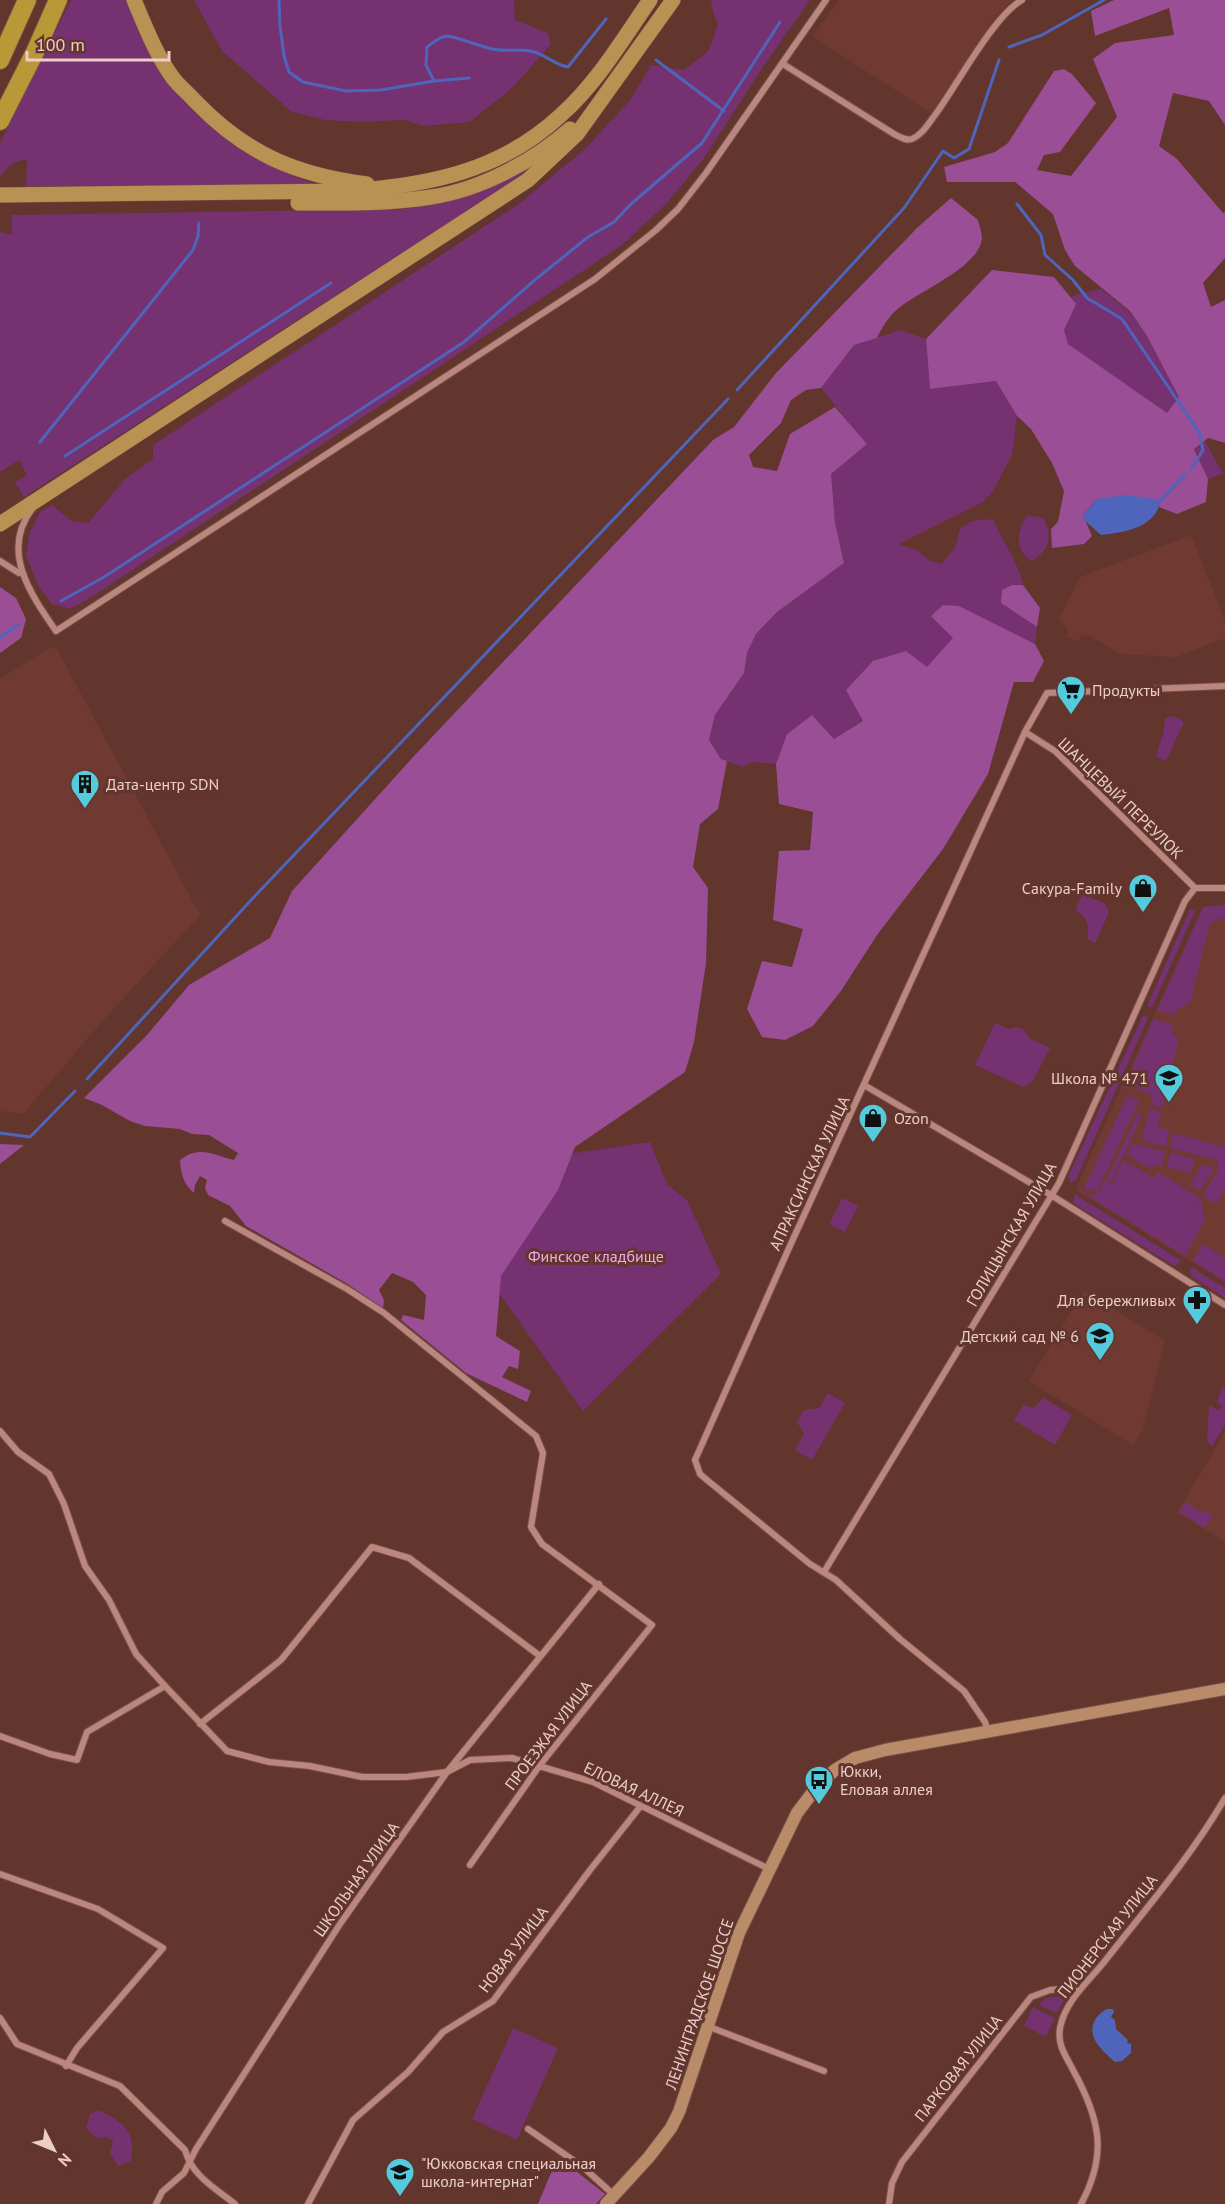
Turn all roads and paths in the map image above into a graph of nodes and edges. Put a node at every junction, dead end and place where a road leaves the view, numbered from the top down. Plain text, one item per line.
1 (27, 0) edge
2 (58, 0) edge
3 (134, 0) edge
4 (650, 0) edge
5 (673, 0) edge
6 (826, 0) edge
7 (1022, 0) edge
8 (0, 60) edge
9 (783, 64) junction
10 (599, 102) junction
11 (0, 121) edge
12 (397, 188) junction
13 (4, 199) edge
14 (44, 495) junction
15 (0, 524) edge
16 (0, 561) edge
17 (19, 573) junction
18 (1225, 686) edge
19 (1025, 732) junction
20 (1195, 888) junction
21 (1225, 888) edge
22 (864, 1084) junction
23 (1051, 1196) junction
24 (225, 1221) dead end
25 (1225, 1305) edge
26 (0, 1431) edge
27 (824, 1572) junction
28 (599, 1584) junction
29 (540, 1656) junction
30 (165, 1686) junction
31 (1225, 1689) edge
32 (200, 1724) junction
33 (988, 1732) junction
34 (0, 1736) edge
35 (540, 1765) junction
36 (447, 1772) junction
37 (1225, 1798) edge
38 (640, 1807) junction
39 (470, 1865) dead end
40 (769, 1869) junction
41 (0, 1874) edge
42 (1082, 1986) junction
43 (0, 2018) edge
44 (707, 2026) junction
45 (66, 2066) junction
46 (824, 2071) dead end
47 (528, 2129) dead end
48 (189, 2163) junction
49 (610, 2200) edge
50 (156, 2204) edge
51 (235, 2204) edge
52 (308, 2204) edge
53 (889, 2204) edge
54 (1081, 2204) edge

1 - 8 highway
2 - 11 highway
3 - 12 main road
4 - 12 main road
5 - 10 main road
6 - 9 street
7 - 9 street
9 - 17 street
10 - 13 main road
10 - 14 main road
12 - 13 main road
14 - 15 main road
14 - 17 street
16 - 17 street
18 - 19 street, АПРАКСИНСКАЯ УЛИЦА
19 - 20 street, ШАНЦЕВЫЙ ПЕРЕУЛОК
19 - 22 street, АПРАКСИНСКАЯ УЛИЦА
20 - 21 street
20 - 23 street, ГОЛИЦЫНСКАЯ УЛИЦА
22 - 23 street
22 - 27 street, АПРАКСИНСКАЯ УЛИЦА
23 - 25 street
23 - 27 street, ГОЛИЦЫНСКАЯ УЛИЦА
24 - 28 street
26 - 30 street
27 - 33 street, АПРАКСИНСКАЯ УЛИЦА
28 - 29 street, ШКОЛЬНАЯ УЛИЦА
28 - 35 street, ПРОЕЗЖАЯ УЛИЦА
29 - 32 street
29 - 36 street, ШКОЛЬНАЯ УЛИЦА
30 - 32 street
30 - 34 street
31 - 33 main road, ЛЕНИНГРАДСКОЕ ШОССЕ
32 - 36 street
33 - 40 main road, ЛЕНИНГРАДСКОЕ ШОССЕ
35 - 36 street, ЕЛОВАЯ АЛЛЕЯ
35 - 38 street, ЕЛОВАЯ АЛЛЕЯ
35 - 39 street, ПРОЕЗЖАЯ УЛИЦА
36 - 48 street, ШКОЛЬНАЯ УЛИЦА
37 - 42 street, ПИОНЕРСКАЯ УЛИЦА
38 - 40 street, ЕЛОВАЯ АЛЛЕЯ
38 - 52 street, НОВАЯ УЛИЦА
40 - 44 main road, ЛЕНИНГРАДСКОЕ ШОССЕ
41 - 45 street
42 - 53 street, ПАРКОВАЯ УЛИЦА
42 - 54 street, ПИОНЕРСКАЯ УЛИЦА
43 - 45 street
44 - 46 street
44 - 49 main road, ЛЕНИНГРАДСКОЕ ШОССЕ
45 - 48 street
47 - 49 street
48 - 50 street, ШКОЛЬНАЯ УЛИЦА
48 - 51 street

